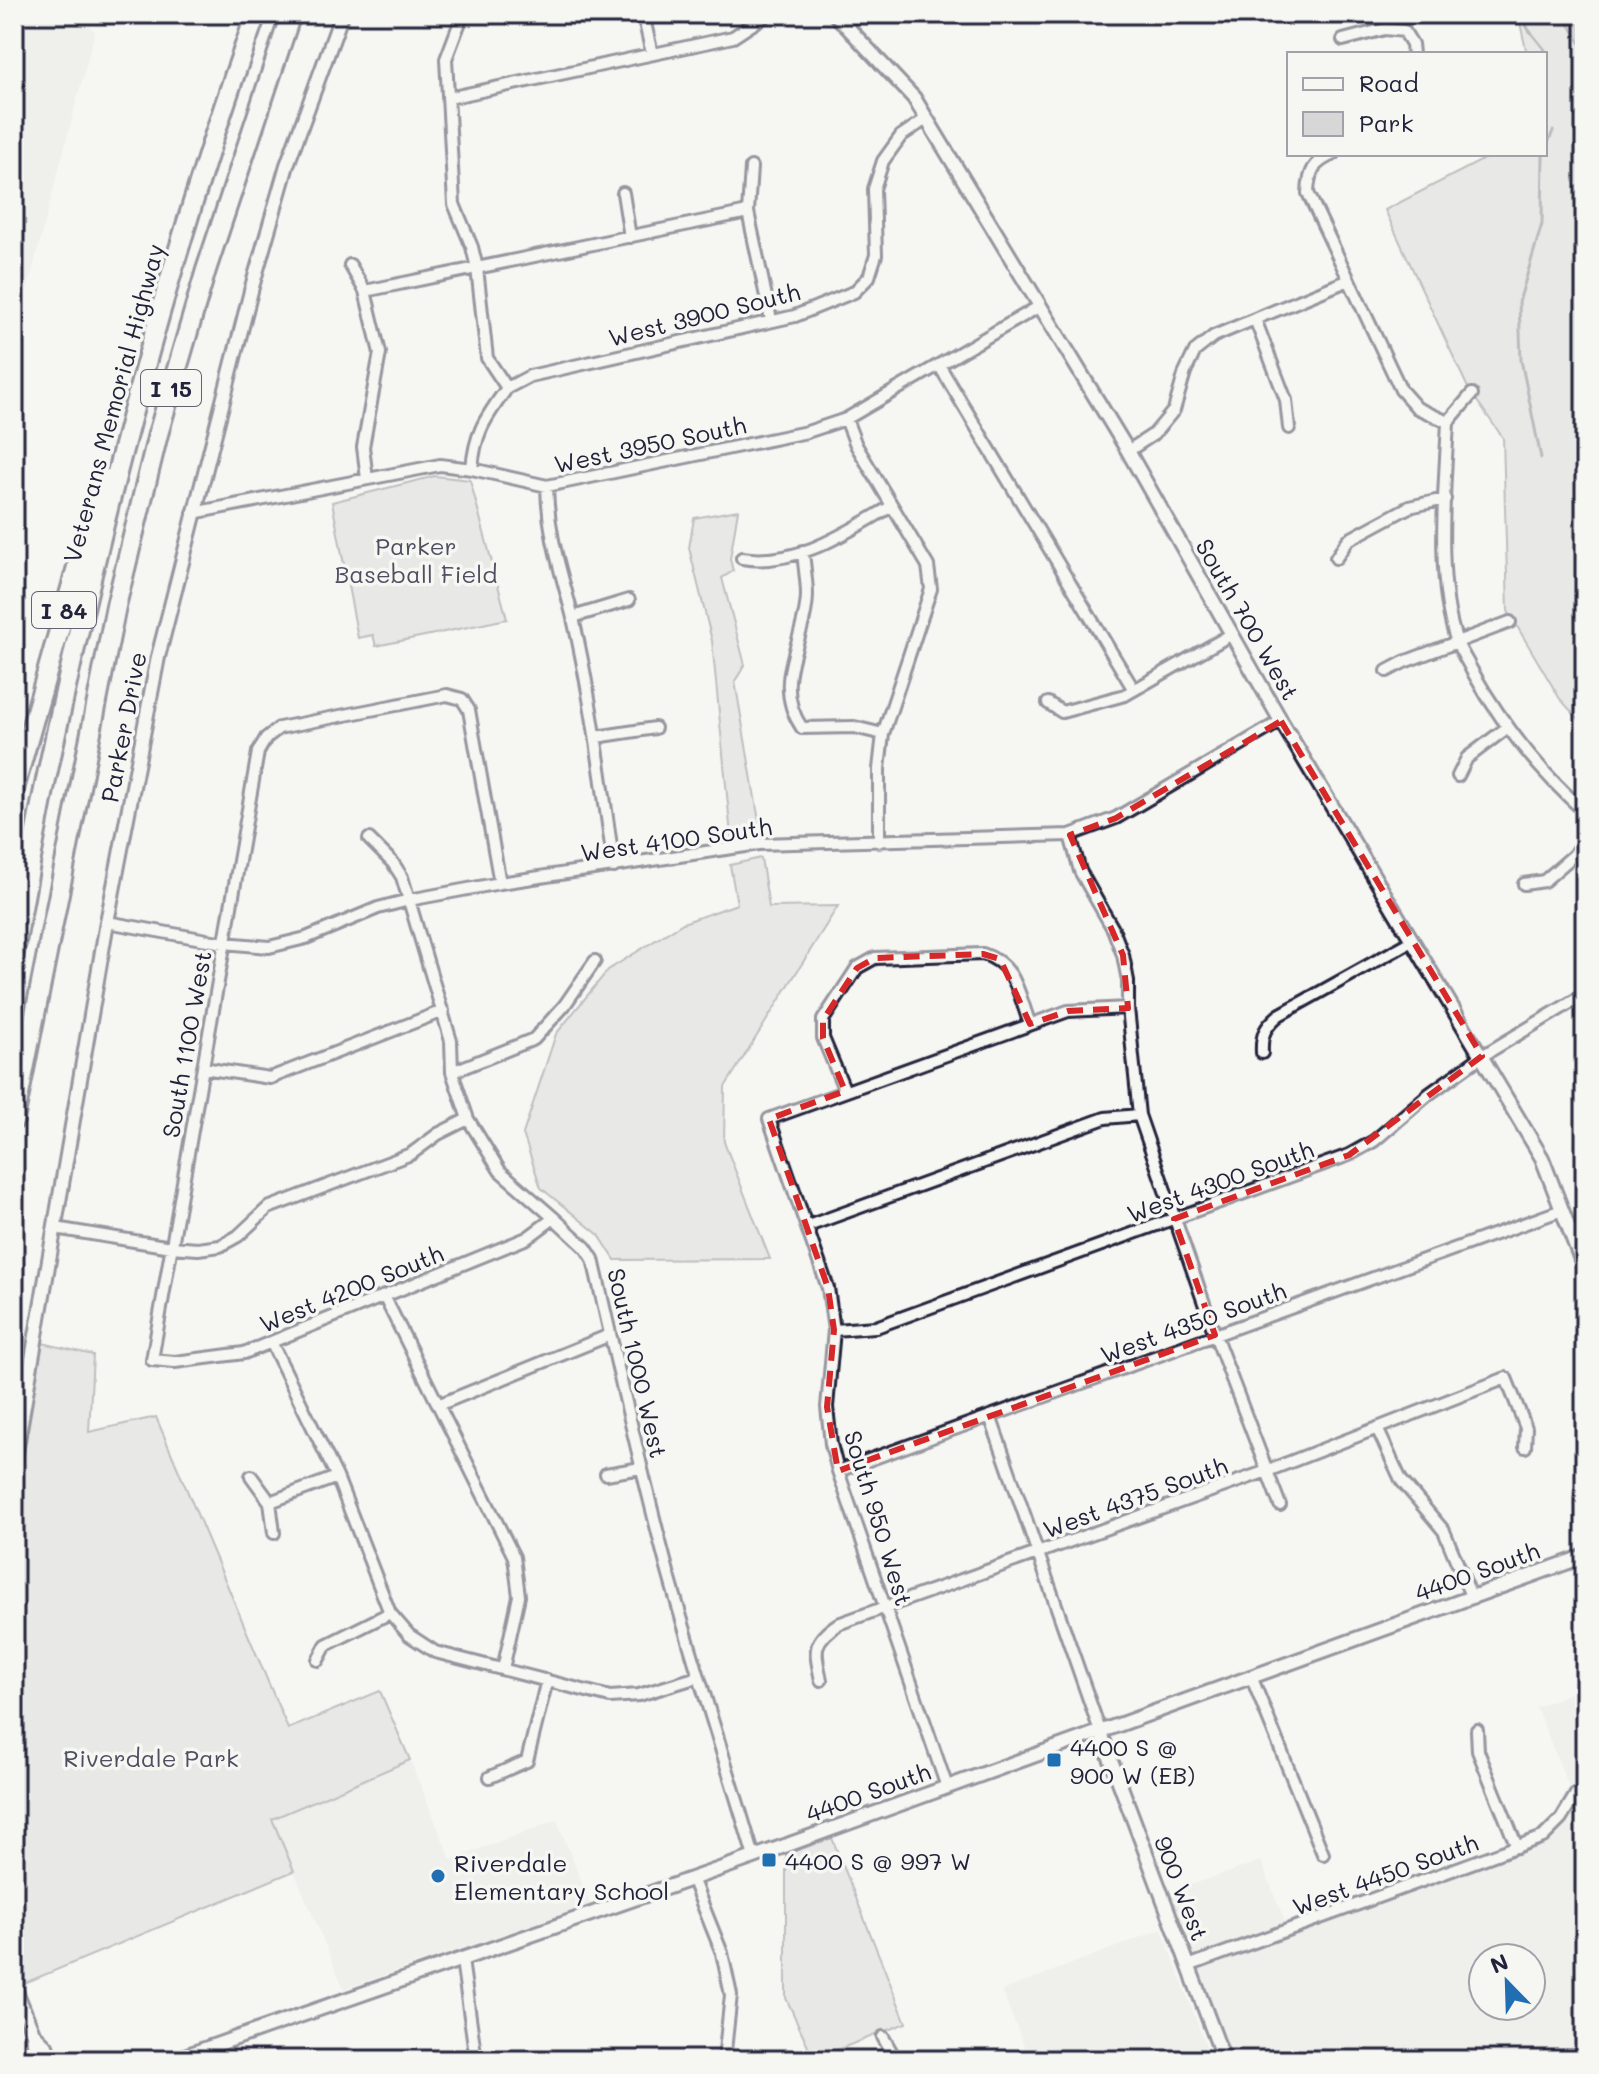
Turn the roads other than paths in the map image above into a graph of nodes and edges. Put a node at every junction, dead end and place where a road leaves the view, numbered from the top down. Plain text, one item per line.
1 (256, 14) edge
2 (291, 14) edge
3 (342, 14) edge
4 (463, 14) edge
5 (643, 14) edge
6 (768, 14) edge
7 (835, 14) edge
8 (1343, 40) dead end
9 (1413, 52) edge
10 (652, 54) junction
11 (448, 98) junction
12 (926, 119) junction
13 (1329, 156) edge
14 (751, 167) dead end
15 (623, 193) dead end
16 (748, 212) junction
17 (630, 237) junction
18 (350, 265) dead end
19 (477, 268) junction
20 (1349, 280) junction
21 (365, 291) junction
22 (1040, 306) junction
23 (1255, 319) junction
24 (771, 320) junction
25 (939, 365) junction
26 (507, 388) junction
27 (1472, 394) dead end
28 (846, 419) junction
29 (1448, 422) junction
30 (1289, 428) dead end
31 (126, 436) junction
32 (1128, 451) junction
33 (472, 469) junction
34 (367, 479) junction
35 (547, 486) junction
36 (1445, 499) junction
37 (892, 506) junction
38 (193, 513) junction
39 (803, 551) junction
40 (742, 558) dead end
41 (1336, 558) dead end
42 (629, 600) dead end
43 (573, 617) junction
44 (1510, 622) dead end
45 (1232, 634) junction
46 (1457, 642) junction
47 (1387, 671) dead end
48 (1134, 690) junction
49 (1048, 703) dead end
50 (1281, 721) junction
51 (1508, 727) junction
52 (655, 728) dead end
53 (883, 734) junction
54 (596, 737) junction
55 (1458, 776) dead end
56 (14, 789) edge
57 (1585, 812) edge
58 (1070, 835) junction
59 (1585, 838) edge
60 (369, 839) dead end
61 (879, 842) junction
62 (614, 867) junction
63 (500, 883) junction
64 (1524, 884) dead end
65 (409, 900) junction
66 (107, 922) junction
67 (1412, 941) junction
68 (224, 943) junction
69 (14, 952) edge
70 (595, 961) dead end
71 (1583, 1000) edge
72 (1128, 1008) junction
73 (443, 1011) junction
74 (1030, 1024) junction
75 (1262, 1053) dead end
76 (1482, 1056) junction
77 (203, 1068) junction
78 (452, 1072) junction
79 (845, 1091) junction
80 (1139, 1115) junction
81 (468, 1119) junction
82 (14, 1120) edge
83 (1562, 1210) junction
84 (554, 1218) junction
85 (1174, 1219) junction
86 (808, 1226) junction
87 (55, 1228) junction
88 (171, 1247) junction
89 (1585, 1270) edge
90 (384, 1296) junction
91 (834, 1330) junction
92 (610, 1335) junction
93 (1215, 1335) junction
94 (271, 1342) junction
95 (152, 1360) joint
96 (438, 1405) junction
97 (990, 1416) junction
98 (1377, 1428) junction
99 (1525, 1447) dead end
100 (14, 1464) edge
101 (641, 1468) junction
102 (838, 1471) junction
103 (1267, 1471) junction
104 (606, 1474) dead end
105 (251, 1476) dead end
106 (337, 1477) junction
107 (270, 1502) junction
108 (1280, 1505) dead end
109 (274, 1533) dead end
110 (1038, 1553) junction
111 (1585, 1556) edge
112 (1471, 1596) junction
113 (885, 1607) junction
114 (390, 1613) junction
115 (318, 1660) dead end
116 (503, 1669) junction
117 (1251, 1676) junction
118 (698, 1677) junction
119 (547, 1680) junction
120 (821, 1680) dead end
121 (1477, 1730) dead end
122 (1100, 1731) junction
123 (490, 1777) dead end
124 (947, 1787) junction
125 (1576, 1794) dead end
126 (1517, 1847) junction
127 (1323, 1854) dead end
128 (754, 1857) junction
129 (692, 1878) junction
130 (462, 1960) junction
131 (1188, 1966) junction
132 (14, 1986) edge
133 (33, 2033) junction
134 (883, 2037) dead end
135 (41, 2060) edge
136 (51, 2060) edge
137 (162, 2060) edge
138 (476, 2060) edge
139 (724, 2060) edge
140 (896, 2060) edge
141 (1224, 2060) edge

1 - 31 highway, Veterans Memorial Highway / I 15
2 - 82 highway, I 15
3 - 38 street, Parker Drive
4 - 11 street
5 - 10 street
6 - 10 street
7 - 12 street, South 700 West
8 - 9 street
10 - 11 street
11 - 19 street
12 - 22 street, South 700 West
12 - 24 street, West 3900 South
13 - 20 street
14 - 16 street
15 - 17 street
16 - 17 street
16 - 24 street
17 - 19 street
18 - 21 street
19 - 21 street
19 - 26 street
20 - 23 street
20 - 29 street
21 - 34 street
22 - 25 street, West 3950 South
22 - 32 street, South 700 West
23 - 30 street
23 - 32 street
24 - 26 street, West 3900 South
25 - 28 street, West 3950 South
25 - 48 street
26 - 33 street
27 - 29 street
28 - 35 street, West 3950 South
28 - 37 street
29 - 36 street
31 - 56 highway, I 84
31 - 69 highway, Veterans Memorial Highway / I 15
32 - 45 street, South 700 West
33 - 34 street, West 3950 South
33 - 35 street, West 3950 South
34 - 38 street, West 3950 South
35 - 43 street
36 - 41 street
36 - 46 street
37 - 39 street
37 - 53 street
38 - 66 street, Parker Drive
39 - 40 street
39 - 53 street
42 - 43 street
43 - 54 street
44 - 46 street
45 - 48 street
45 - 50 street, South 700 West
46 - 47 street
46 - 51 street
48 - 49 street
50 - 58 street, West 4100 South
50 - 67 street, South 700 West
51 - 55 street
51 - 57 street
52 - 54 street
53 - 61 street
54 - 62 street
58 - 61 street, West 4100 South
58 - 72 street
59 - 64 street
60 - 65 street, South 1000 West
61 - 62 street, West 4100 South
62 - 63 street, West 4100 South
63 - 65 street, West 4100 South
63 - 68 street, South 1100 West
65 - 68 street, West 4100 South
65 - 73 street, South 1000 West
66 - 68 street, West 4100 South
66 - 87 street, Parker Drive
67 - 75 street
67 - 76 street, South 700 West
68 - 77 street, South 1100 West
70 - 78 street
71 - 76 street, West 4300 South
72 - 74 street
72 - 80 street
73 - 77 street
73 - 78 street, South 1000 West
74 - 79 street
74 - 79 street
76 - 83 street, South 700 West
76 - 85 street, West 4300 South
77 - 88 street, South 1100 West
78 - 81 street, South 1000 West
79 - 86 street, South 950 West
80 - 85 street
80 - 86 street
81 - 84 street, South 1000 West
81 - 88 street
83 - 89 street, South 700 West
83 - 93 street, West 4350 South
84 - 90 street, West 4200 South
84 - 92 street, South 1000 West
85 - 91 street, West 4300 South
85 - 93 street
86 - 91 street, South 950 West
87 - 88 street
87 - 100 street, Parker Drive
88 - 95 street, South 1100 West
90 - 94 street, West 4200 South
90 - 96 street
91 - 102 street, South 950 West
92 - 96 street
92 - 101 street, South 1000 West
93 - 97 street, West 4350 South
93 - 103 street
94 - 95 street, West 4200 South
94 - 106 street
96 - 116 street
97 - 102 street, West 4350 South
97 - 110 street
98 - 99 street, West 4375 South
98 - 103 street, West 4375 South
98 - 112 street
101 - 104 street
101 - 118 street, South 1000 West
102 - 113 street, South 950 West
103 - 108 street
103 - 110 street, West 4375 South
105 - 107 street
106 - 107 street
106 - 114 street
107 - 109 street
110 - 113 street, West 4375 South
110 - 122 street
111 - 112 street, 4400 South
112 - 117 street, 4400 South
113 - 120 street, West 4375 South
113 - 124 street, South 950 West
114 - 115 street
114 - 116 street
116 - 119 street
117 - 122 street, 4400 South
117 - 127 street
118 - 119 street
118 - 128 street, South 1000 West
119 - 123 street
121 - 126 street
122 - 124 street, 4400 South
122 - 131 street, 900 West
124 - 128 street, 4400 South
125 - 126 street, West 4450 South
126 - 131 street, West 4450 South
128 - 129 street, 4400 South
129 - 130 street, 4400 South
129 - 139 street
130 - 137 street, 4400 South
130 - 138 street
131 - 141 street, 900 West
132 - 133 street
133 - 135 street
133 - 136 street
134 - 140 street

